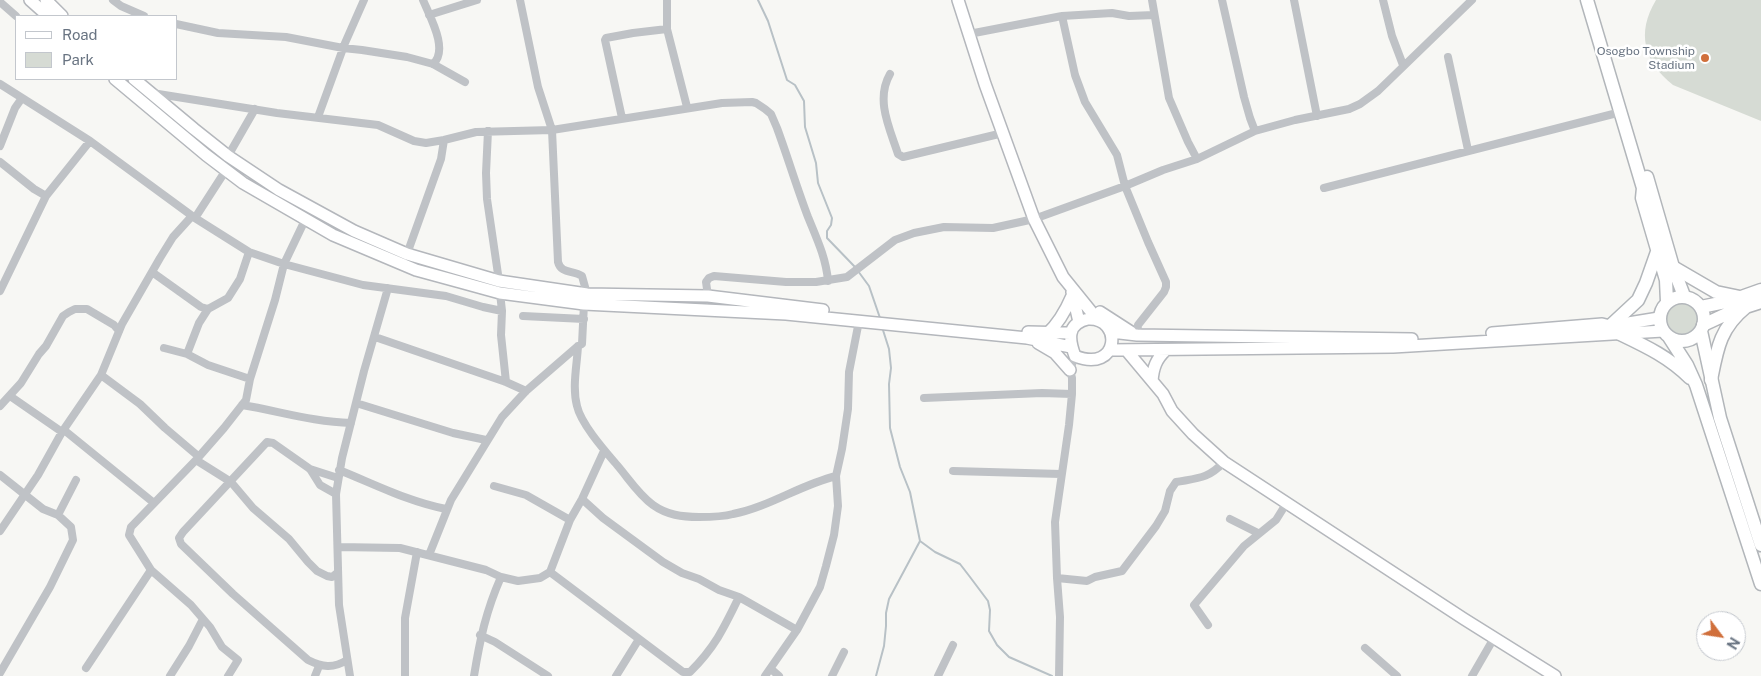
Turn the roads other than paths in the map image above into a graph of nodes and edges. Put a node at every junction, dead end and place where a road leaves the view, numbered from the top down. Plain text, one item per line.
1 (30, 0) edge
2 (46, 0) edge
3 (113, 0) edge
4 (364, 0) edge
5 (424, 0) edge
6 (477, 0) edge
7 (520, 0) edge
8 (667, 0) edge
9 (1152, 0) edge
10 (1222, 0) edge
11 (1294, 0) edge
12 (1383, 0) edge
13 (1472, 0) edge
14 (1587, 0) edge
15 (1594, 0) edge
16 (961, 1) edge
17 (0, 2) edge
18 (1463, 4) edge
19 (15, 15) edge
20 (47, 15) edge
21 (61, 15) edge
22 (142, 15) edge
23 (429, 15) junction
24 (1154, 15) junction
25 (1062, 16) junction
26 (178, 24) edge
27 (667, 29) junction
28 (969, 34) junction
29 (343, 48) junction
30 (1448, 57) dead end
31 (433, 64) junction
32 (1403, 65) junction
33 (890, 74) dead end
34 (116, 80) edge
35 (135, 80) edge
36 (465, 82) dead end
37 (0, 84) edge
38 (150, 92) junction
39 (22, 98) junction
40 (688, 107) junction
41 (255, 109) junction
42 (1621, 112) junction
43 (1317, 116) junction
44 (318, 117) junction
45 (622, 118) junction
46 (552, 130) junction
47 (488, 131) junction
48 (1255, 131) junction
49 (1003, 133) junction
50 (444, 140) junction
51 (90, 142) junction
52 (0, 146) edge
53 (1468, 150) junction
54 (228, 156) junction
55 (1197, 159) junction
56 (0, 162) edge
57 (226, 170) junction
58 (1125, 186) junction
59 (1324, 188) dead end
60 (46, 196) junction
61 (194, 217) junction
62 (1034, 219) junction
63 (305, 220) junction
64 (1658, 249) junction
65 (249, 252) junction
66 (407, 254) junction
67 (284, 264) junction
68 (1673, 266) junction
69 (152, 272) junction
70 (499, 280) junction
71 (828, 281) junction
72 (388, 288) junction
73 (1761, 290) edge
74 (0, 291) edge
75 (500, 292) junction
76 (1074, 293) junction
77 (708, 296) junction
78 (1684, 296) junction
79 (586, 299) junction
80 (1666, 302) junction
81 (1743, 302) junction
82 (1761, 302) edge
83 (1701, 307) junction
84 (208, 309) junction
85 (502, 310) junction
86 (523, 316) dead end
87 (584, 319) junction
88 (860, 319) junction
89 (1097, 319) junction
90 (891, 322) junction
91 (1079, 322) junction
92 (118, 327) junction
93 (1702, 328) junction
94 (1613, 329) junction
95 (1664, 329) junction
96 (1111, 332) junction
97 (1071, 333) junction
98 (1047, 334) junction
99 (1136, 335) junction
100 (375, 337) junction
101 (1027, 338) junction
102 (578, 346) junction
103 (164, 348) dead end
104 (1166, 350) junction
105 (1119, 351) junction
106 (1073, 352) junction
107 (187, 354) junction
108 (1070, 370) junction
109 (101, 374) junction
110 (250, 379) junction
111 (1152, 380) junction
112 (1711, 380) junction
113 (506, 382) junction
114 (1696, 385) junction
115 (526, 391) junction
116 (1072, 394) junction
117 (10, 396) junction
118 (924, 398) dead end
119 (1166, 401) junction
120 (356, 403) junction
121 (242, 405) junction
122 (0, 406) edge
123 (351, 423) junction
124 (63, 431) junction
125 (486, 440) junction
126 (604, 451) junction
127 (197, 458) junction
128 (1224, 462) junction
129 (310, 469) junction
130 (953, 471) dead end
131 (339, 474) junction
132 (1061, 474) junction
133 (0, 475) edge
134 (836, 476) junction
135 (76, 480) dead end
136 (231, 482) junction
137 (494, 486) dead end
138 (25, 493) junction
139 (336, 494) junction
140 (582, 499) junction
141 (154, 503) junction
142 (1286, 504) junction
143 (446, 509) junction
144 (58, 515) junction
145 (1230, 519) dead end
146 (570, 520) junction
147 (0, 531) edge
148 (1258, 533) junction
149 (1761, 545) edge
150 (338, 547) junction
151 (417, 552) junction
152 (429, 555) junction
153 (150, 570) junction
154 (550, 572) junction
155 (337, 573) junction
156 (501, 577) junction
157 (1057, 578) junction
158 (1761, 584) edge
159 (739, 597) junction
160 (203, 619) junction
161 (1208, 625) dead end
162 (797, 630) junction
163 (480, 635) junction
164 (1494, 638) junction
165 (639, 639) junction
166 (953, 645) dead end
167 (1365, 648) dead end
168 (844, 652) dead end
169 (347, 660) junction
170 (319, 666) junction
171 (86, 668) dead end
172 (772, 669) junction
173 (0, 673) edge
174 (170, 676) edge
175 (228, 676) edge
176 (314, 676) edge
177 (350, 676) edge
178 (405, 676) edge
179 (474, 676) edge
180 (548, 676) edge
181 (616, 676) edge
182 (765, 676) edge
183 (779, 676) edge
184 (832, 676) edge
185 (938, 676) edge
186 (1059, 676) edge
187 (1397, 676) edge
188 (1472, 676) edge
189 (1556, 676) edge

1 - 20 main road
2 - 21 main road
3 - 22 street
4 - 29 street
5 - 23 street
6 - 23 street
7 - 46 street
8 - 27 street
9 - 24 street
10 - 48 street
11 - 43 street
12 - 32 street
13 - 18 street
14 - 42 main road
15 - 68 main road
16 - 28 main road
17 - 19 street
18 - 32 street
23 - 31 street
24 - 25 street
24 - 55 street
25 - 28 street
25 - 58 street
26 - 29 street
27 - 40 street
27 - 45 street
28 - 49 main road
29 - 31 street
29 - 44 street
30 - 53 street
31 - 36 street
32 - 43 street
33 - 49 street
34 - 57 main road
35 - 38 main road
37 - 39 street
38 - 41 street
38 - 54 main road
39 - 51 street
39 - 52 street
40 - 45 street
40 - 71 street
41 - 44 street
41 - 54 street
42 - 53 street
42 - 64 main road
43 - 48 street
44 - 50 street
45 - 46 street
46 - 47 street
46 - 79 street
47 - 50 street
47 - 70 street
48 - 55 street
49 - 62 main road
50 - 66 street
51 - 60 street
51 - 61 street
53 - 59 street
54 - 66 main road
55 - 58 street
56 - 60 street
57 - 61 street
57 - 63 main road
58 - 62 street
58 - 99 street
60 - 74 street
61 - 65 street
61 - 69 street
62 - 71 street
62 - 76 main road
63 - 67 street
63 - 75 main road
64 - 80 main road
64 - 94 main road
65 - 67 street
65 - 84 street
66 - 70 main road
67 - 72 street
67 - 110 street
68 - 78 main road
68 - 81 main road
69 - 84 street
69 - 92 street
70 - 79 main road
71 - 77 street
72 - 85 street
72 - 100 street
73 - 81 main road
75 - 79 main road
75 - 85 street
76 - 89 main road
76 - 91 main road
76 - 98 main road
76 - 99 main road
77 - 79 main road
77 - 88 main road
78 - 80 main road
78 - 83 main road
79 - 87 street
79 - 88 main road
80 - 95 main road
81 - 82 main road
81 - 83 main road
81 - 93 main road
81 - 112 main road
83 - 93 main road
84 - 107 street
85 - 113 street
86 - 87 street
87 - 102 street
88 - 90 main road
88 - 134 street
89 - 91 main road
89 - 96 main road
90 - 98 main road
90 - 101 main road
91 - 97 main road
92 - 109 street
92 - 117 street
93 - 95 main road
93 - 112 main road
94 - 95 main road
94 - 99 main road
94 - 104 main road
94 - 114 main road
95 - 114 main road
96 - 99 main road
96 - 105 main road
97 - 98 main road
97 - 106 main road
100 - 113 street
100 - 120 street
101 - 106 main road
101 - 108 main road
102 - 115 street
102 - 126 street
103 - 107 street
104 - 105 main road
104 - 111 main road
105 - 106 main road
105 - 111 main road
105 - 119 main road
106 - 108 street
107 - 110 street
108 - 116 street
109 - 124 street
109 - 127 street
110 - 121 street
111 - 119 main road
112 - 149 main road
113 - 115 street
114 - 158 main road
115 - 125 street
116 - 118 street
116 - 132 street
117 - 122 street
117 - 124 street
119 - 128 main road
120 - 123 street
120 - 125 street
121 - 123 street
121 - 127 street
123 - 131 street
124 - 138 street
124 - 141 street
125 - 143 street
126 - 134 street
126 - 140 street
127 - 136 street
127 - 141 street
128 - 142 main road
128 - 157 street
129 - 131 street
129 - 136 street
129 - 139 street
130 - 132 street
131 - 139 street
131 - 143 street
132 - 157 street
133 - 138 street
134 - 162 street
135 - 144 street
136 - 155 street
136 - 170 street
137 - 146 street
138 - 144 street
138 - 147 street
139 - 150 street
140 - 146 street
140 - 159 street
141 - 153 street
142 - 148 street
142 - 164 main road
143 - 152 street
144 - 173 street
145 - 148 street
146 - 154 street
148 - 161 street
150 - 151 street
150 - 155 street
151 - 152 street
151 - 178 street
152 - 156 street
153 - 160 street
153 - 171 street
154 - 156 street
154 - 165 street
155 - 169 street
156 - 163 street
157 - 186 street
159 - 162 street
159 - 165 street
160 - 174 street
160 - 175 street
162 - 172 street
163 - 179 street
163 - 180 street
164 - 188 street
164 - 189 main road
165 - 181 street
166 - 185 street
167 - 187 street
168 - 184 street
169 - 170 street
169 - 177 street
170 - 176 street
172 - 182 street
172 - 183 street

